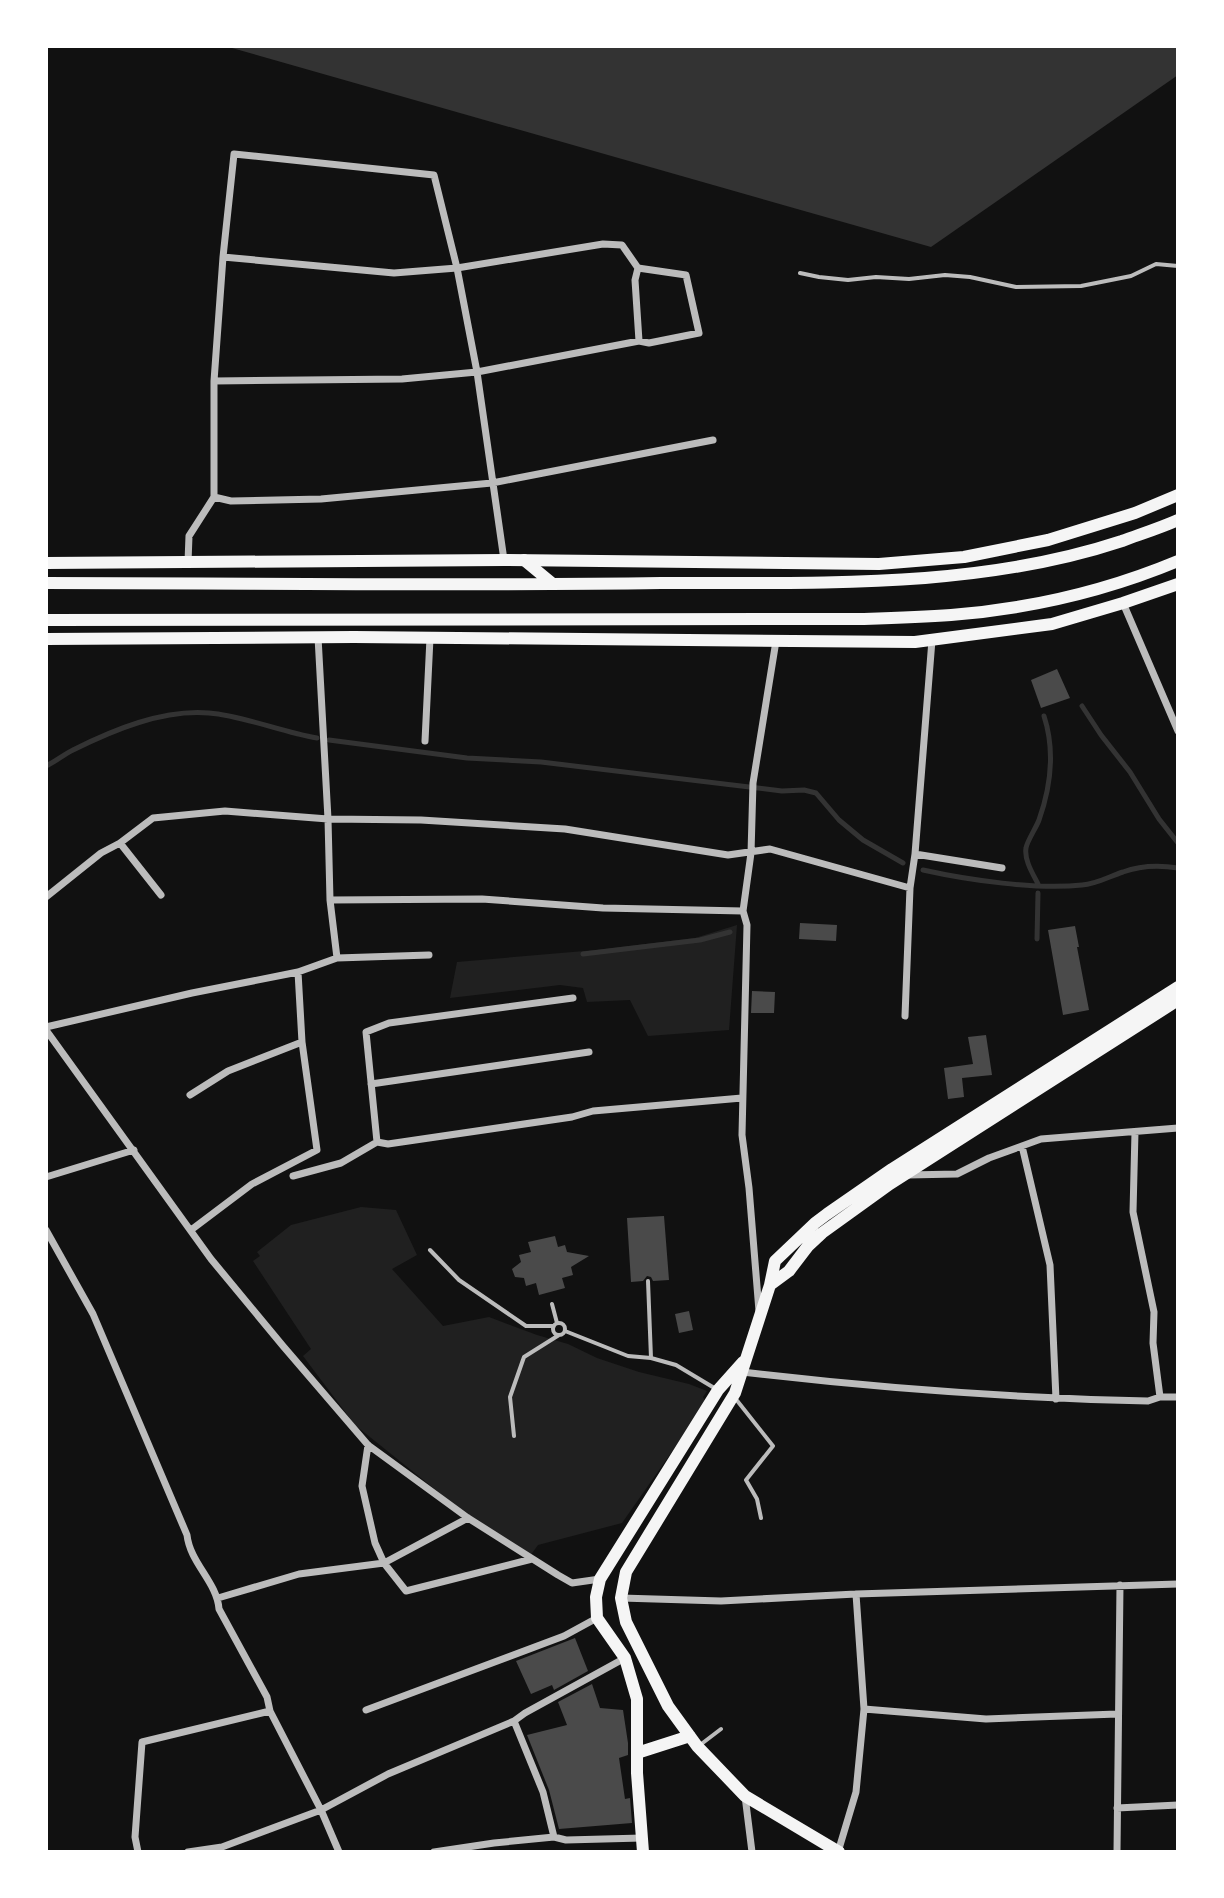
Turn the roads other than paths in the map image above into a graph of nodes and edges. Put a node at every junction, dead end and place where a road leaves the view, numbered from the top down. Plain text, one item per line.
1 (223, 257) junction
2 (1178, 266) edge
3 (457, 268) junction
4 (638, 268) junction
5 (800, 273) dead end
6 (639, 341) junction
7 (477, 372) junction
8 (214, 381) junction
9 (713, 440) dead end
10 (492, 483) junction
11 (1178, 495) edge
12 (214, 497) junction
13 (1178, 520) edge
14 (504, 560) junction
15 (524, 560) junction
16 (1178, 561) edge
17 (188, 562) junction
18 (46, 563) edge
19 (46, 583) edge
20 (553, 584) junction
21 (1178, 584) edge
22 (1123, 603) junction
23 (46, 620) edge
24 (318, 637) junction
25 (430, 638) junction
26 (46, 639) edge
27 (932, 640) junction
28 (776, 641) junction
29 (1178, 731) edge
30 (425, 741) dead end
31 (328, 819) junction
32 (120, 843) junction
33 (751, 853) junction
34 (915, 854) junction
35 (1002, 868) dead end
36 (910, 888) junction
37 (161, 895) dead end
38 (46, 897) edge
39 (330, 900) junction
40 (743, 911) junction
41 (429, 955) dead end
42 (337, 958) junction
43 (298, 972) junction
44 (1178, 987) edge
45 (573, 998) dead end
46 (1178, 1000) edge
47 (905, 1016) dead end
48 (46, 1028) edge
49 (302, 1042) junction
50 (589, 1052) dead end
51 (371, 1084) junction
52 (190, 1095) dead end
53 (742, 1098) junction
54 (1178, 1128) edge
55 (1135, 1132) junction
56 (377, 1142) junction
57 (1022, 1146) junction
58 (134, 1150) junction
59 (903, 1175) junction
60 (293, 1176) dead end
61 (46, 1177) edge
62 (46, 1230) edge
63 (191, 1230) junction
64 (430, 1250) dead end
65 (648, 1281) dead end
66 (770, 1285) junction
67 (552, 1304) dead end
68 (759, 1319) junction
69 (555, 1324) junction
70 (565, 1331) junction
71 (559, 1335) junction
72 (651, 1358) junction
73 (744, 1366) junction
74 (718, 1390) junction
75 (734, 1396) junction
76 (1160, 1397) junction
77 (1178, 1397) edge
78 (1056, 1399) junction
79 (514, 1436) dead end
80 (368, 1445) junction
81 (468, 1518) junction
82 (761, 1518) dead end
83 (532, 1559) junction
84 (384, 1563) junction
85 (600, 1579) junction
86 (1178, 1584) edge
87 (1120, 1585) junction
88 (856, 1594) junction
89 (218, 1598) junction
90 (621, 1598) junction
91 (597, 1618) junction
92 (625, 1658) junction
93 (864, 1709) junction
94 (366, 1710) dead end
95 (270, 1711) junction
96 (1117, 1714) junction
97 (514, 1721) junction
98 (721, 1729) dead end
99 (694, 1742) junction
100 (637, 1753) junction
101 (745, 1796) junction
102 (1178, 1805) edge
103 (1117, 1808) junction
104 (321, 1810) junction
105 (554, 1837) junction
106 (642, 1845) edge
107 (138, 1852) edge
108 (188, 1852) edge
109 (339, 1852) edge
110 (434, 1852) edge
111 (752, 1852) edge
112 (838, 1852) edge
113 (1117, 1852) edge

1 - 3 street
1 - 3 street
1 - 8 street
2 - 5 lane
3 - 4 street
3 - 7 street
4 - 6 street
4 - 6 street
6 - 7 street
7 - 8 street
7 - 10 street
8 - 12 street
9 - 10 street
10 - 12 street
10 - 14 street
11 - 15 main road
12 - 17 street
13 - 20 main road
14 - 15 main road
14 - 17 main road
15 - 20 main road
16 - 23 main road
17 - 18 main road
19 - 20 main road
21 - 22 main road
22 - 27 main road
22 - 29 street
24 - 25 main road
24 - 26 main road
24 - 31 street
25 - 28 main road
25 - 30 street
27 - 28 main road
27 - 34 street
28 - 33 street
31 - 32 street
31 - 33 street
31 - 39 street
32 - 37 street
32 - 38 street
33 - 36 street
33 - 40 street
34 - 35 street
34 - 36 street
36 - 47 street
39 - 40 street
39 - 42 street
40 - 53 street
41 - 42 street
42 - 43 street
43 - 48 street
43 - 49 street
44 - 66 main road
45 - 51 street
46 - 59 main road
48 - 58 street
49 - 52 street
49 - 63 street
50 - 51 street
51 - 56 street
53 - 56 street
53 - 68 street
54 - 55 street
55 - 57 street
55 - 76 street
56 - 60 street
57 - 59 street
57 - 78 street
58 - 61 street
58 - 63 street
59 - 66 main road
62 - 89 street
63 - 80 street
64 - 69 lane
65 - 72 lane
66 - 68 main road
67 - 69 lane
68 - 73 main road
69 - 70 lane
69 - 71 lane
70 - 71 lane
70 - 72 lane
71 - 79 lane
72 - 74 lane
73 - 74 main road
73 - 75 main road
73 - 78 street
74 - 75 main road
74 - 85 main road
75 - 82 lane
75 - 90 main road
76 - 77 street
76 - 78 street
80 - 81 street
80 - 84 street
81 - 83 street
81 - 84 street
83 - 84 street
83 - 85 street
84 - 89 street
85 - 91 main road
86 - 87 street
87 - 88 street
87 - 96 street
88 - 90 street
88 - 93 street
89 - 95 street
90 - 99 main road
91 - 92 main road
91 - 94 street
92 - 97 street
92 - 100 main road
93 - 96 street
93 - 112 street
95 - 104 street
95 - 107 street
96 - 103 street
97 - 104 street
97 - 105 street
98 - 99 lane
99 - 100 main road
99 - 101 main road
100 - 106 main road
101 - 111 street
101 - 112 main road
102 - 103 street
103 - 113 street
104 - 108 street
104 - 109 street
105 - 106 street
105 - 110 street

